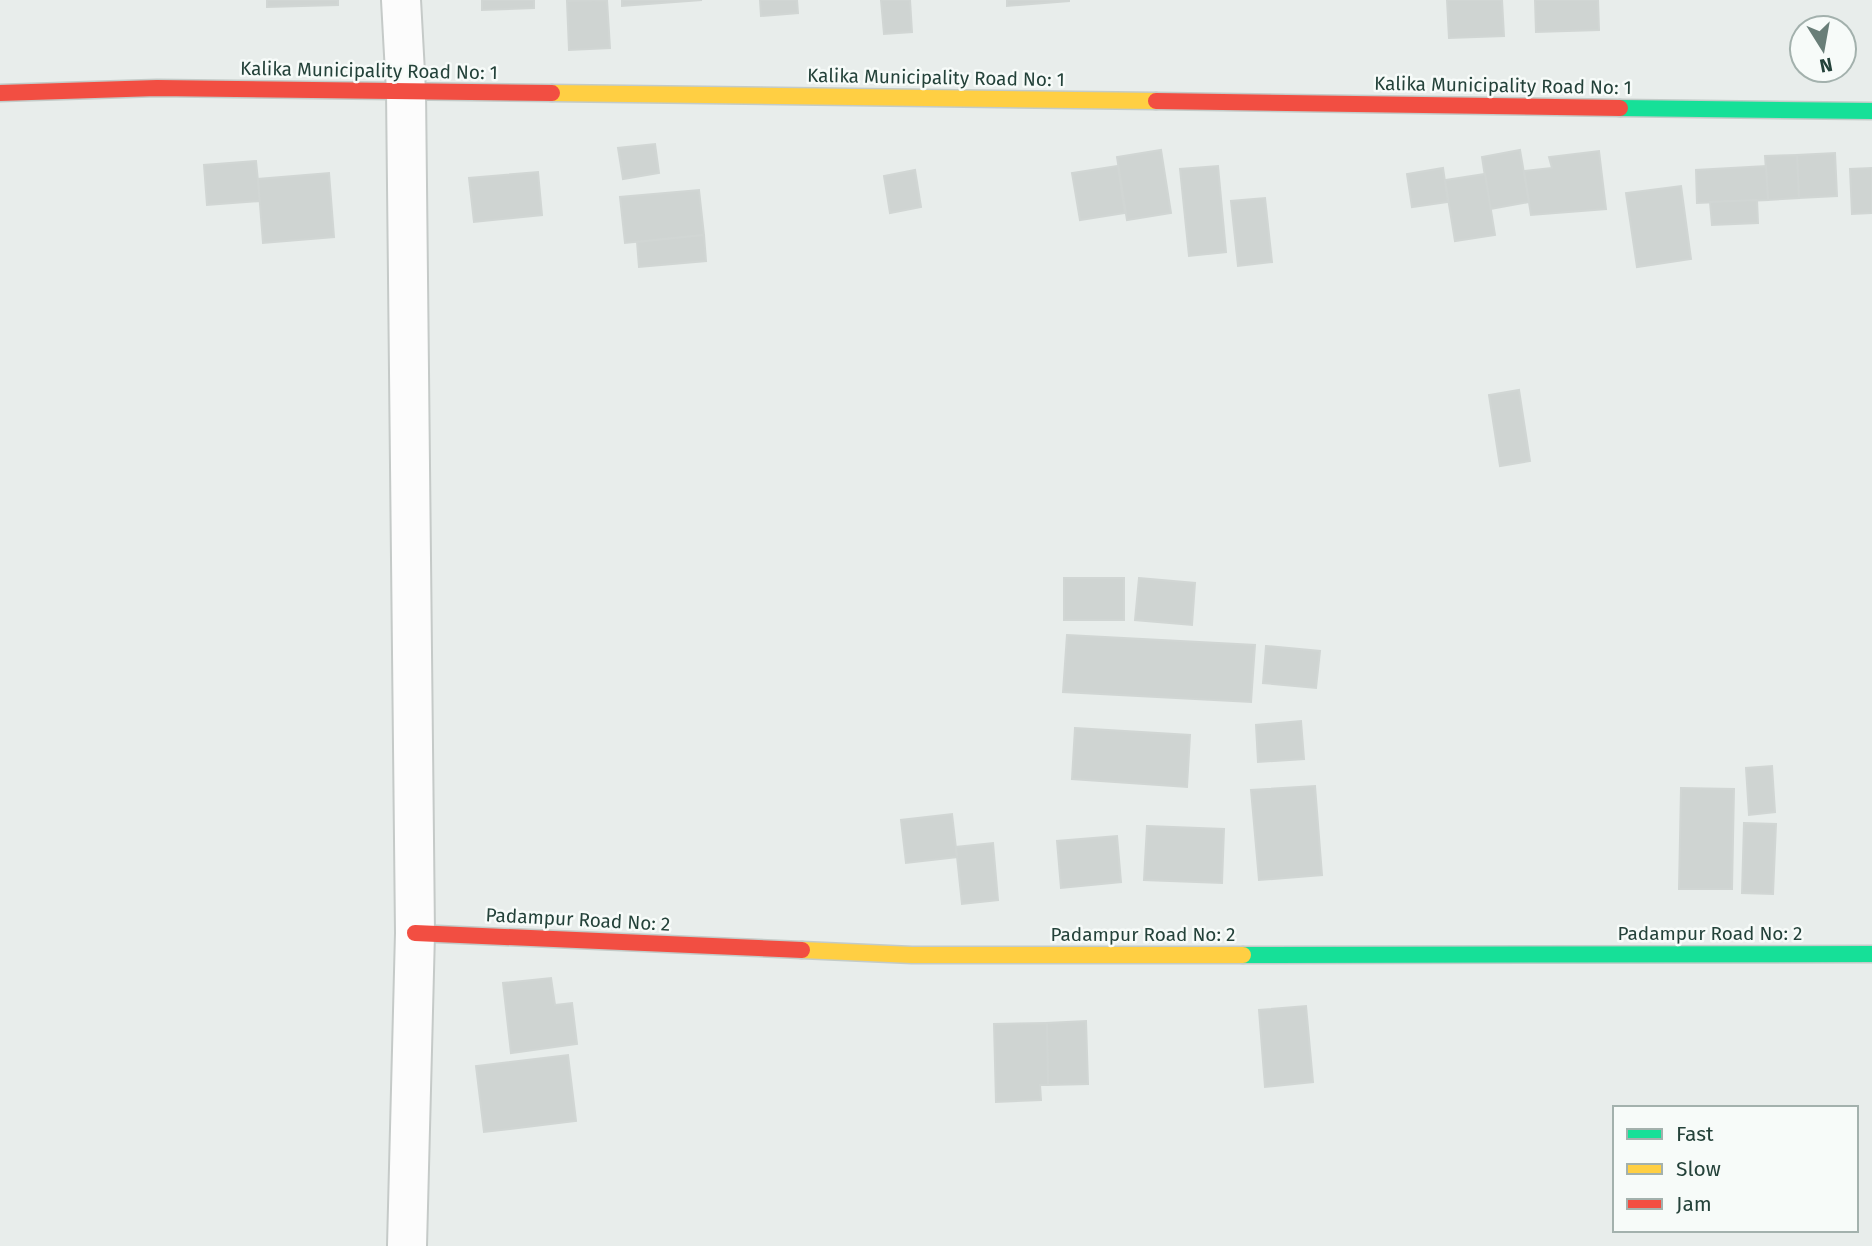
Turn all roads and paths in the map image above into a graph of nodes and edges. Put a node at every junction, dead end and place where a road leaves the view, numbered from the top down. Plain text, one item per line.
1 (401, 0) edge
2 (406, 91) junction
3 (0, 93) edge
4 (1872, 111) edge
5 (415, 933) junction
6 (1872, 954) edge
7 (407, 1246) edge

1 - 2 street
2 - 3 street, Kalika Municipality Road No: 1
2 - 4 street, Kalika Municipality Road No: 1
2 - 5 street
5 - 6 street, Padampur Road No: 2
5 - 7 street

